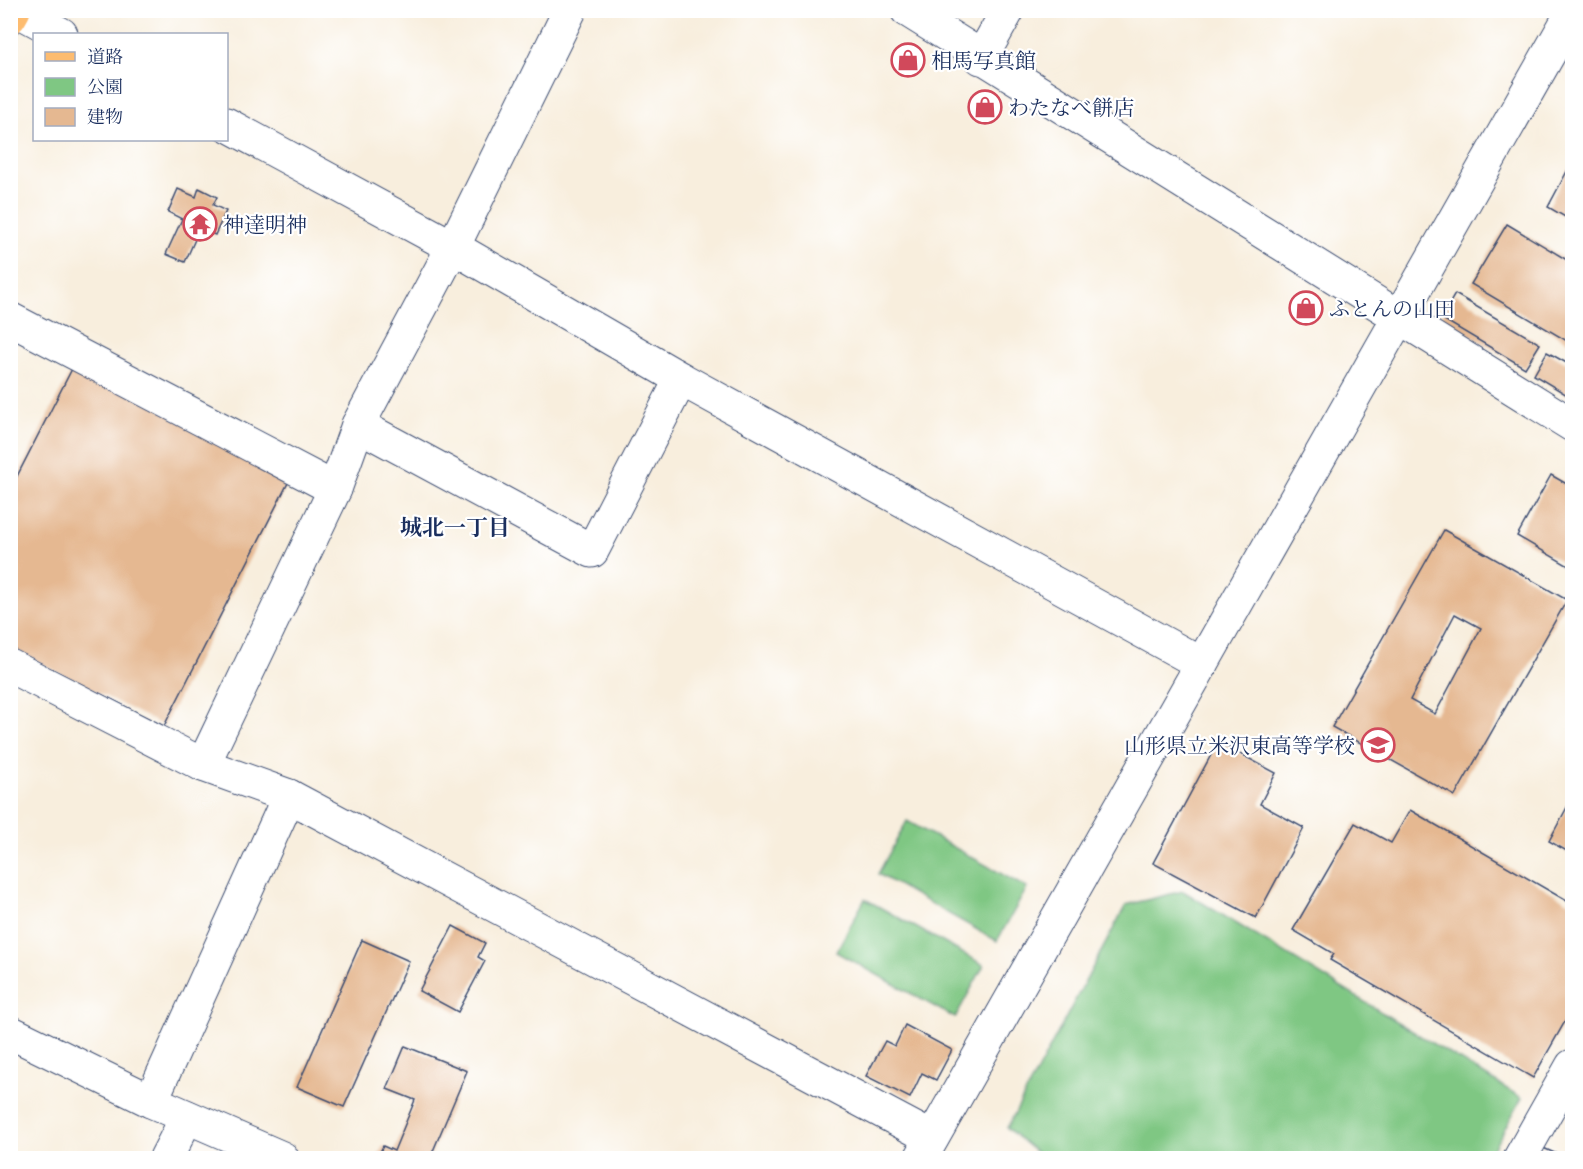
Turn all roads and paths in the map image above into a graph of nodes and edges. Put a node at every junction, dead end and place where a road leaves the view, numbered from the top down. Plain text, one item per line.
1 (15, 10) edge
2 (570, 10) edge
3 (907, 10) edge
4 (1008, 10) edge
5 (1572, 13) edge
6 (10, 17) edge
7 (59, 33) edge
8 (981, 58) junction
9 (228, 125) edge
10 (453, 248) junction
11 (1400, 317) junction
12 (10, 319) edge
13 (681, 379) junction
14 (358, 425) junction
15 (1572, 425) edge
16 (335, 489) junction
17 (1202, 664) junction
18 (10, 666) edge
19 (203, 765) junction
20 (288, 796) junction
21 (10, 1032) edge
22 (1572, 1066) edge
23 (151, 1101) junction
24 (187, 1117) junction
25 (927, 1148) edge
26 (166, 1158) edge
27 (282, 1158) edge
28 (1520, 1158) edge

1 - 6 main road
1 - 7 street
2 - 10 street
3 - 8 street
4 - 8 street
5 - 11 street
8 - 11 street
9 - 10 street
10 - 13 street
10 - 14 street
11 - 15 street
11 - 17 street
12 - 16 street
13 - 14 street
13 - 17 street
14 - 16 street
16 - 19 street
17 - 25 street
18 - 19 street
19 - 20 street
20 - 23 street
20 - 25 street
21 - 23 street
22 - 28 street
23 - 24 street
24 - 26 street
24 - 27 street

